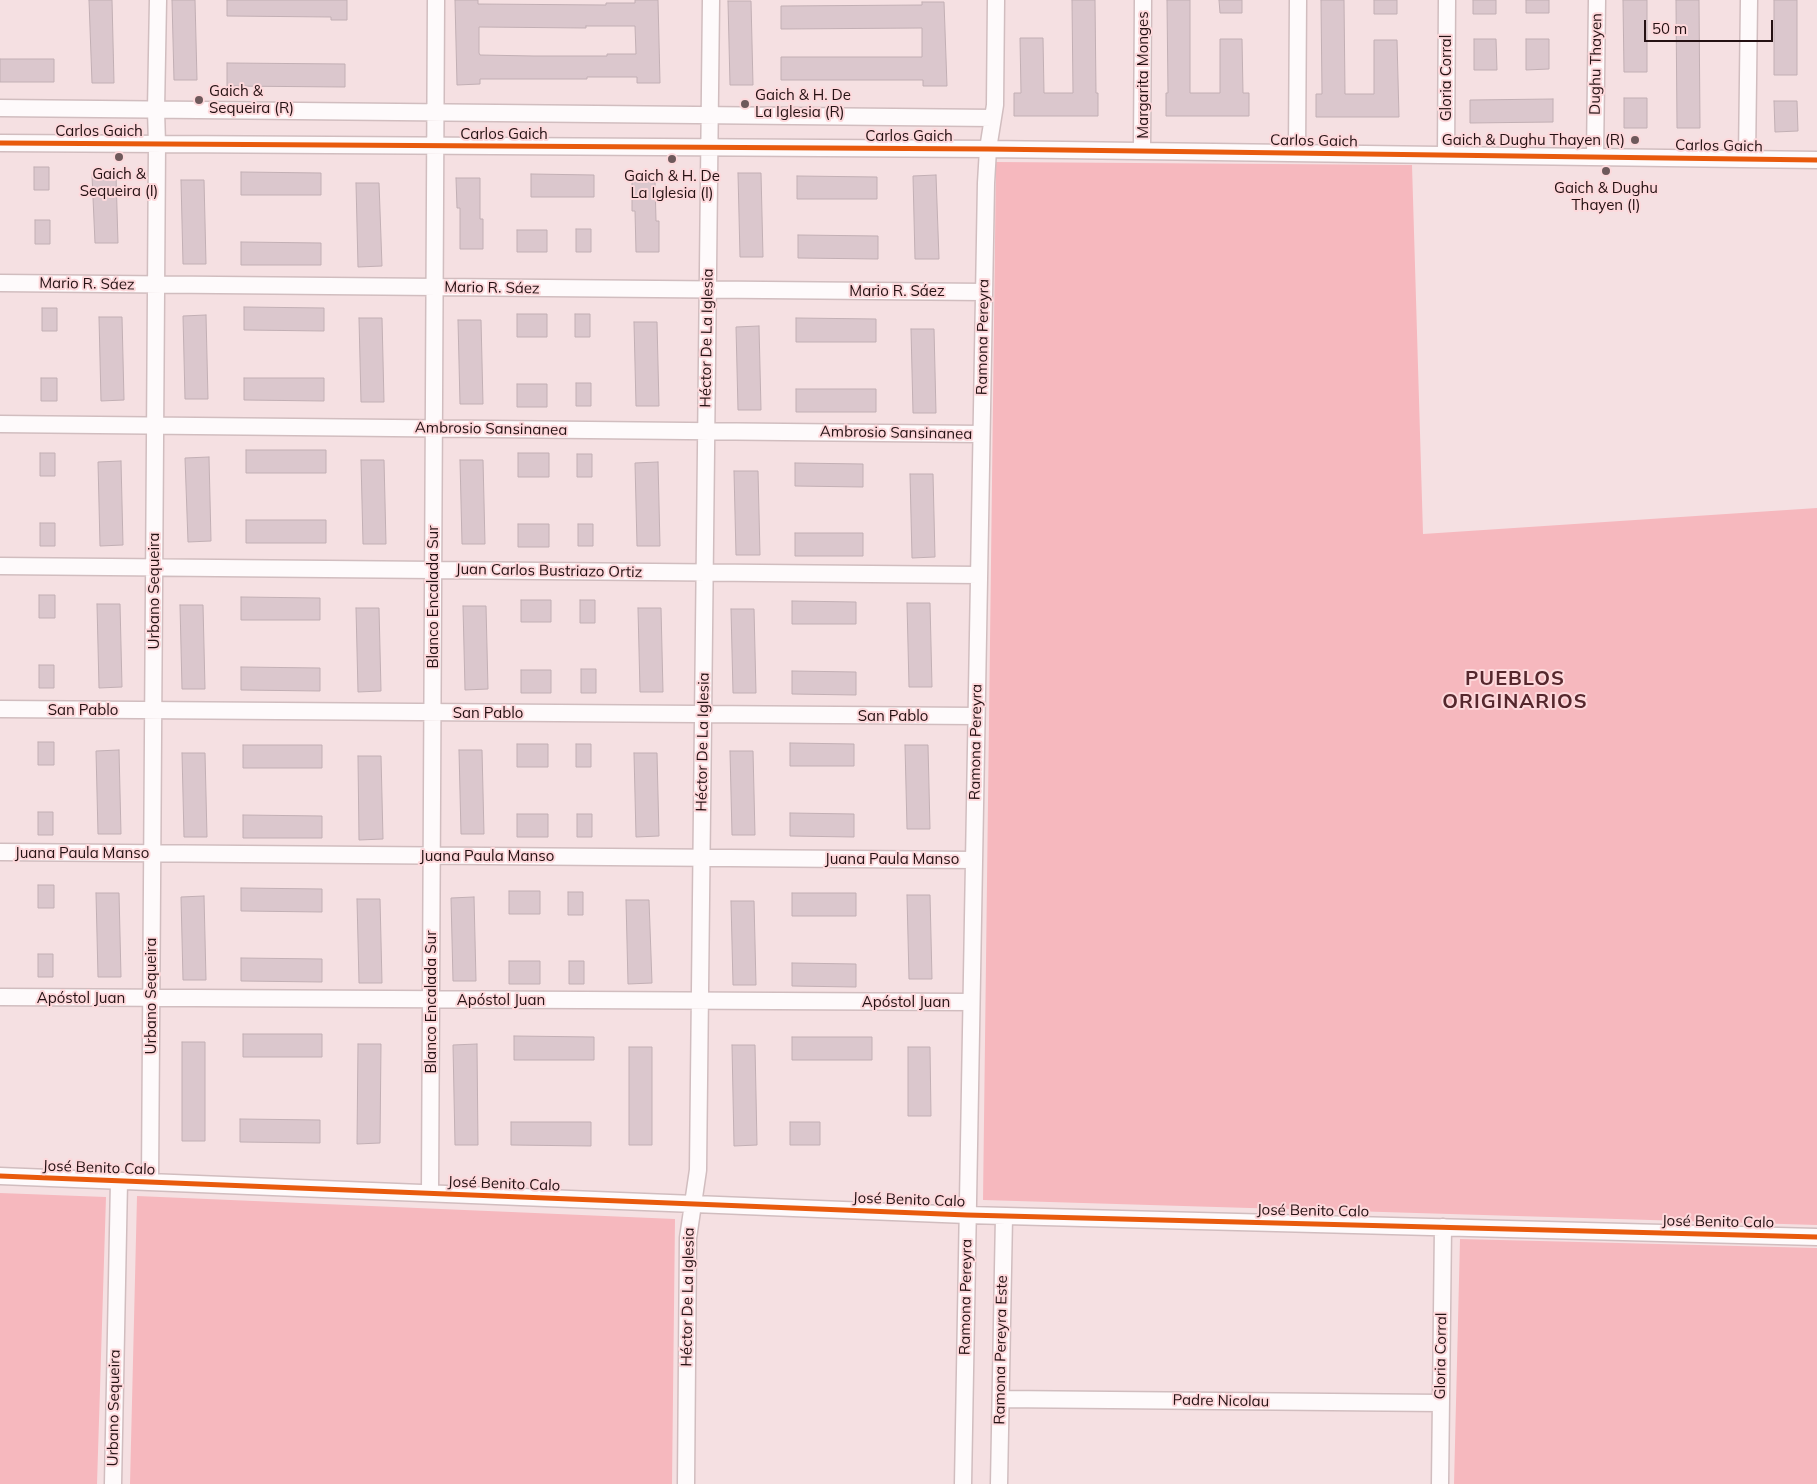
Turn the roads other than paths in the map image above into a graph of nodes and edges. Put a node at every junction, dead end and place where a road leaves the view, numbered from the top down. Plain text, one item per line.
1 (158, 0) edge
2 (436, 0) edge
3 (711, 0) edge
4 (996, 0) edge
5 (1143, 0) edge
6 (1298, 0) edge
7 (1447, 0) edge
8 (1597, 0) edge
9 (1749, 0) edge
10 (0, 108) edge
11 (156, 110) junction
12 (436, 113) junction
13 (709, 116) junction
14 (993, 118) junction
15 (0, 143) edge
16 (157, 144) junction
17 (435, 146) junction
18 (709, 147) junction
19 (988, 149) junction
20 (1142, 151) junction
21 (1297, 153) junction
22 (1446, 155) junction
23 (1595, 157) junction
24 (1747, 159) junction
25 (1817, 160) edge
26 (0, 283) edge
27 (156, 285) junction
28 (435, 287) junction
29 (708, 290) junction
30 (984, 292) junction
31 (0, 424) edge
32 (155, 425) junction
33 (434, 428) junction
34 (706, 431) junction
35 (981, 434) junction
36 (0, 566) edge
37 (154, 567) junction
38 (433, 570) junction
39 (704, 573) junction
40 (979, 576) junction
41 (0, 709) edge
42 (153, 710) junction
43 (433, 712) junction
44 (703, 714) junction
45 (976, 716) junction
46 (0, 852) edge
47 (152, 853) junction
48 (432, 855) junction
49 (702, 857) junction
50 (974, 860) junction
51 (0, 997) edge
52 (151, 998) junction
53 (431, 999) junction
54 (700, 1000) junction
55 (971, 1002) junction
56 (0, 1176) edge
57 (119, 1181) junction
58 (150, 1182) junction
59 (430, 1194) junction
60 (693, 1204) junction
61 (968, 1215) junction
62 (1004, 1216) junction
63 (1443, 1227) junction
64 (1817, 1237) edge
65 (1000, 1399) junction
66 (1441, 1403) junction
67 (113, 1484) edge
68 (686, 1484) edge
69 (963, 1484) edge
70 (999, 1484) edge
71 (1440, 1484) edge

1 - 11 street, Urbano Sequeira
2 - 12 street, Blanco Encalada Sur
3 - 13 street, Héctor De La Iglesia
4 - 14 street, Ramona Pereyra
5 - 20 street, Margarita Monges
6 - 21 street
7 - 22 street, Gloria Corral
8 - 23 street, Dughu Thayen
9 - 24 street
10 - 11 street, Carlos Gaich
11 - 12 street, Carlos Gaich
11 - 16 street, Urbano Sequeira
12 - 13 street, Carlos Gaich
12 - 17 street, Blanco Encalada Sur
13 - 14 street, Carlos Gaich
13 - 18 street, Héctor De La Iglesia
14 - 19 street, Ramona Pereyra
15 - 16 street, Carlos Gaich
16 - 17 street, Carlos Gaich
16 - 27 street, Urbano Sequeira
17 - 18 street, Carlos Gaich
17 - 28 street, Blanco Encalada Sur
18 - 19 street, Carlos Gaich
18 - 29 street, Héctor De La Iglesia
19 - 20 street, Carlos Gaich
19 - 30 street, Ramona Pereyra
20 - 21 street, Carlos Gaich
21 - 22 street, Carlos Gaich
22 - 23 street, Carlos Gaich
23 - 24 street, Carlos Gaich
24 - 25 street, Carlos Gaich
26 - 27 street, Mario R. Sáez
27 - 28 street, Mario R. Sáez
27 - 32 street, Urbano Sequeira
28 - 29 street, Mario R. Sáez
28 - 33 street, Blanco Encalada Sur
29 - 30 street, Mario R. Sáez
29 - 34 street, Héctor De La Iglesia
30 - 35 street, Ramona Pereyra
31 - 32 street, Ambrosio Sansinanea
32 - 33 street, Ambrosio Sansinanea
32 - 37 street, Urbano Sequeira
33 - 34 street, Ambrosio Sansinanea
33 - 38 street, Blanco Encalada Sur
34 - 35 street, Ambrosio Sansinanea
34 - 39 street, Héctor De La Iglesia
35 - 40 street, Ramona Pereyra
36 - 37 street, Juan Carlos Bustriazo Ortiz
37 - 38 street, Juan Carlos Bustriazo Ortiz
37 - 42 street, Urbano Sequeira
38 - 39 street, Juan Carlos Bustriazo Ortiz
38 - 43 street, Blanco Encalada Sur
39 - 40 street, Juan Carlos Bustriazo Ortiz
39 - 44 street, Héctor De La Iglesia
40 - 45 street, Ramona Pereyra
41 - 42 street, San Pablo
42 - 43 street, San Pablo
42 - 47 street, Urbano Sequeira
43 - 44 street, San Pablo
43 - 48 street, Blanco Encalada Sur
44 - 45 street, San Pablo
44 - 49 street, Héctor De La Iglesia
45 - 50 street, Ramona Pereyra
46 - 47 street, Juana Paula Manso
47 - 48 street, Juana Paula Manso
47 - 52 street, Urbano Sequeira
48 - 49 street, Juana Paula Manso
48 - 53 street, Blanco Encalada Sur
49 - 50 street, Juana Paula Manso
49 - 54 street, Héctor De La Iglesia
50 - 55 street, Ramona Pereyra
51 - 52 street, Apóstol Juan
52 - 53 street, Apóstol Juan
52 - 58 street, Urbano Sequeira
53 - 54 street, Apóstol Juan
53 - 59 street, Blanco Encalada Sur
54 - 55 street, Apóstol Juan
54 - 60 street, Héctor De La Iglesia
55 - 61 street, Ramona Pereyra
56 - 57 street, José Benito Calo
57 - 58 street, José Benito Calo
57 - 67 street, Urbano Sequeira
58 - 59 street, José Benito Calo
59 - 60 street, José Benito Calo
60 - 61 street, José Benito Calo
60 - 68 street, Héctor De La Iglesia
61 - 62 street, José Benito Calo
61 - 69 street, Ramona Pereyra
62 - 63 street, José Benito Calo
62 - 65 street, Ramona Pereyra Este
63 - 64 street, José Benito Calo
63 - 66 street, Gloria Corral
65 - 66 street, Padre Nicolau
65 - 70 street, Ramona Pereyra Este
66 - 71 street, Gloria Corral

